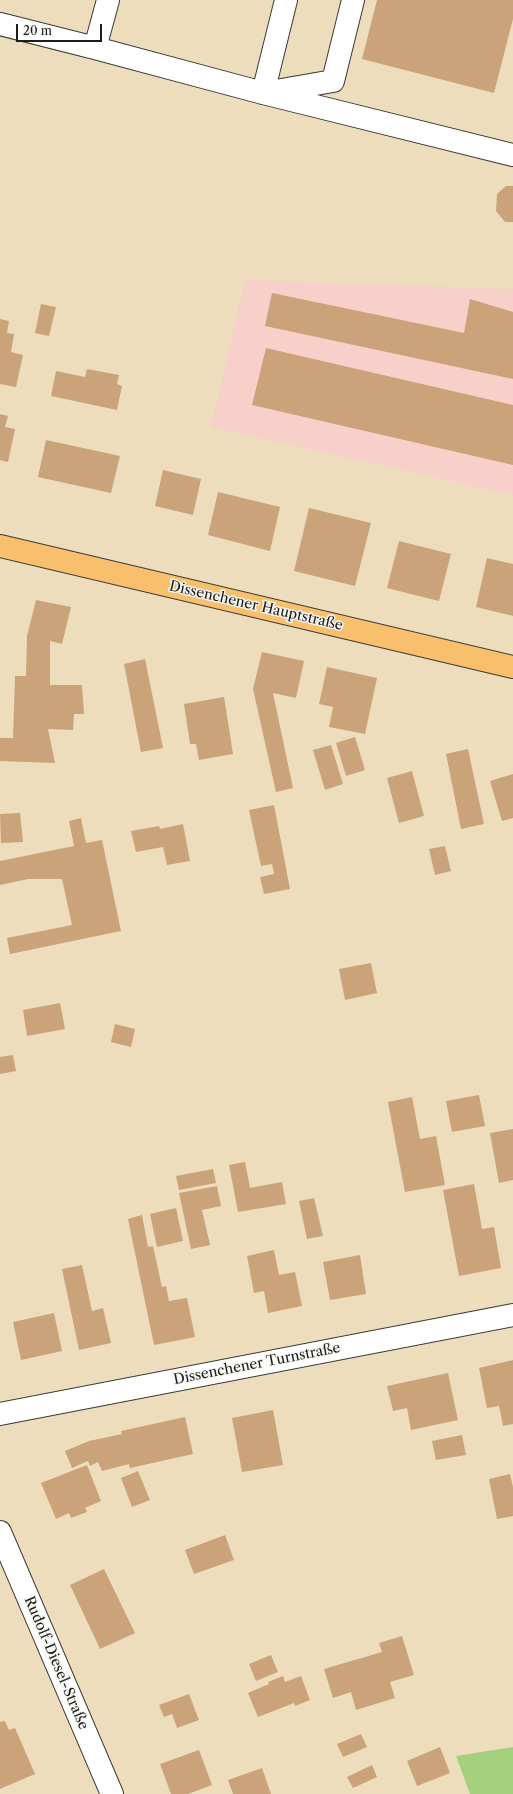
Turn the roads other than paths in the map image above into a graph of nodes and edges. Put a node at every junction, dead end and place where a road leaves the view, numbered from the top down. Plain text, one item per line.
1 (108, 0) edge
2 (286, 0) edge
3 (353, 0) edge
4 (0, 24) edge
5 (95, 48) junction
6 (263, 93) junction
7 (513, 155) edge
8 (0, 546) edge
9 (513, 667) edge
10 (513, 1315) edge
11 (0, 1414) edge
12 (0, 1532) edge
13 (112, 1794) edge

1 - 5 street
2 - 6 street
3 - 6 street
4 - 5 street
5 - 6 street
6 - 7 street
8 - 9 main road, Dissenchener Hauptstraße
10 - 11 street, Dissenchener Turnstraße
12 - 13 street, Rudolf-Diesel-Straße

